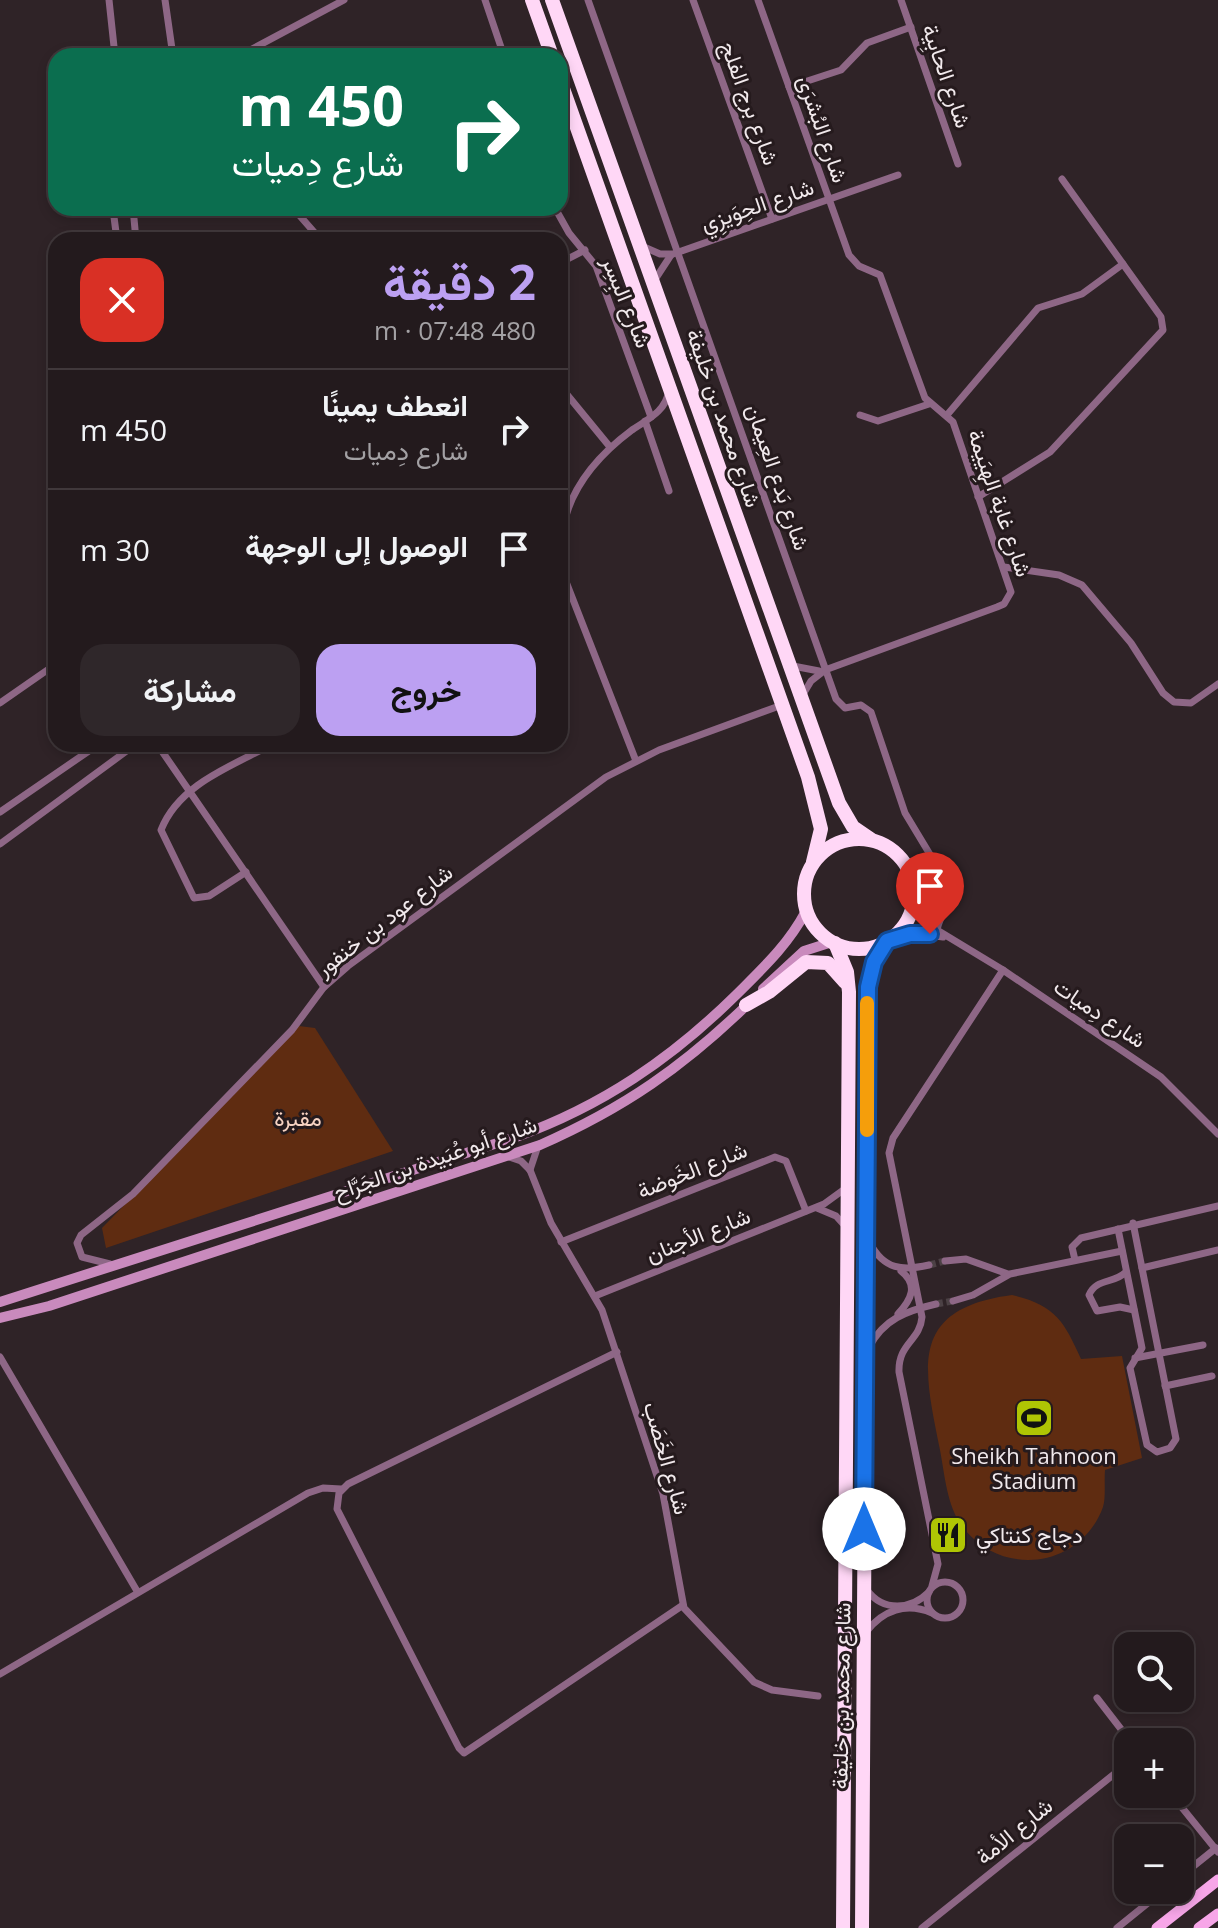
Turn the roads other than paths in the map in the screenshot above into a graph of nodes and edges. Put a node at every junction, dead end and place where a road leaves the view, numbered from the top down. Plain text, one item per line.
1 (109, 0) edge
2 (165, 0) edge
3 (344, 0) edge
4 (485, 0) edge
5 (532, 0) edge
6 (552, 0) edge
7 (588, 0) edge
8 (693, 0) edge
9 (758, 0) edge
10 (901, 0) edge
11 (911, 27) junction
12 (114, 48) edge
13 (172, 48) edge
14 (254, 48) edge
15 (501, 48) edge
16 (549, 48) edge
17 (789, 87) junction
18 (568, 102) edge
19 (958, 164) dead end
20 (898, 175) dead end
21 (1062, 179) dead end
22 (828, 199) junction
23 (300, 216) edge
24 (559, 216) edge
25 (114, 217) dead end
26 (772, 219) junction
27 (116, 232) edge
28 (314, 232) edge
29 (638, 242) junction
30 (585, 250) junction
31 (675, 253) junction
32 (568, 259) edge
33 (1123, 264) junction
34 (654, 284) junction
35 (670, 386) junction
36 (568, 396) edge
37 (929, 404) junction
38 (860, 415) dead end
39 (947, 415) junction
40 (652, 417) junction
41 (683, 423) junction
42 (637, 426) junction
43 (652, 446) junction
44 (610, 447) junction
45 (669, 491) dead end
46 (978, 497) junction
47 (569, 512) joint
48 (568, 518) edge
49 (1004, 567) junction
50 (568, 585) edge
51 (787, 661) junction
52 (48, 670) edge
53 (825, 670) junction
54 (1218, 684) edge
55 (801, 702) junction
56 (0, 703) edge
57 (782, 705) junction
58 (87, 752) edge
59 (125, 752) edge
60 (163, 752) edge
61 (258, 752) edge
62 (636, 761) junction
63 (189, 789) junction
64 (0, 812) edge
65 (872, 840) junction
66 (0, 844) edge
67 (813, 862) junction
68 (246, 872) junction
69 (914, 896) junction
70 (806, 911) junction
71 (937, 930) junction
72 (949, 938) junction
73 (889, 939) junction
74 (833, 943) junction
75 (1003, 970) junction
76 (324, 987) junction
77 (849, 992) junction
78 (746, 1005) junction
79 (1218, 1134) edge
80 (540, 1145) junction
81 (508, 1156) junction
82 (530, 1170) junction
83 (847, 1186) junction
84 (1218, 1206) edge
85 (810, 1209) junction
86 (1133, 1223) junction
87 (847, 1227) junction
88 (1118, 1229) junction
89 (867, 1233) junction
90 (561, 1242) junction
91 (1218, 1250) edge
92 (1122, 1251) junction
93 (1075, 1260) junction
94 (945, 1261) tunnel mouth
95 (976, 1263) junction
96 (929, 1265) tunnel mouth
97 (120, 1266) junction
98 (1142, 1268) junction
99 (898, 1269) junction
100 (912, 1269) junction
101 (1126, 1272) junction
102 (1010, 1274) junction
103 (981, 1290) junction
104 (595, 1296) junction
105 (953, 1301) tunnel mouth
106 (0, 1302) edge
107 (936, 1304) tunnel mouth
108 (921, 1308) junction
109 (1134, 1310) junction
110 (0, 1318) edge
111 (893, 1318) junction
112 (1203, 1345) dead end
113 (617, 1352) junction
114 (1158, 1353) junction
115 (0, 1357) edge
116 (864, 1357) junction
117 (1133, 1358) junction
118 (1212, 1376) dead end
119 (1165, 1386) junction
120 (341, 1489) junction
121 (938, 1564) junction
122 (952, 1583) junction
123 (864, 1587) junction
124 (931, 1588) junction
125 (137, 1591) junction
126 (683, 1605) junction
127 (902, 1607) junction
128 (934, 1614) junction
129 (864, 1634) junction
130 (0, 1674) edge
131 (818, 1696) dead end
132 (1097, 1698) dead end
133 (1120, 1728) edge
134 (1114, 1774) edge
135 (1183, 1808) edge
136 (1217, 1849) edge
137 (1194, 1866) edge
138 (1218, 1880) edge
139 (1147, 1904) edge
140 (1218, 1914) edge
141 (843, 1928) edge
142 (862, 1928) edge
143 (922, 1928) edge
144 (1117, 1928) edge
145 (1157, 1928) edge
146 (1201, 1928) edge

1 - 12 street
2 - 13 street
3 - 14 street
4 - 15 street
5 - 16 highway
6 - 29 highway, شارع محمد بن خليفة
7 - 31 street, شارع بَدع العِيمان
8 - 26 street, شارع برج الفلج
9 - 17 street, شارع البُشرَى
10 - 11 street, شارع الحابِية
11 - 17 street
11 - 19 street, شارع الحابِية
17 - 22 street, شارع البُشرَى
18 - 35 highway, شارع محمد بن خليفة
20 - 22 street, شارع الحِوَيزِي
21 - 33 street
22 - 26 street, شارع الحِوَيزِي
22 - 37 street, شارع البُشرَى
23 - 28 street
24 - 30 street, شارع البِسِر
25 - 27 street
26 - 31 street, شارع الحِوَيزِي
29 - 31 street
29 - 34 highway, شارع محمد بن خليفة
30 - 32 street
30 - 40 street, شارع البِسِر
31 - 34 street
31 - 53 street, شارع بَدع العِيمان
33 - 39 street
33 - 46 street
34 - 51 highway, شارع محمد بن خليفة
35 - 40 street
35 - 41 highway, شارع محمد بن خليفة
36 - 44 street
37 - 38 street
37 - 39 street
39 - 46 street, شارع غابة الهِيَيمة
40 - 41 street
40 - 42 street
40 - 43 street, شارع البِسِر
41 - 57 highway, شارع محمد بن خليفة
42 - 43 street
42 - 44 street
43 - 45 street
44 - 47 street
46 - 49 street, شارع غابة الهِيَيمة
47 - 48 street
49 - 53 street, شارع غابة الهِيَيمة
49 - 54 street
50 - 62 street
51 - 53 street
51 - 55 highway, شارع محمد بن خليفة
52 - 56 street
53 - 55 street
53 - 71 street, شارع بَدع العِيمان
55 - 65 highway, شارع محمد بن خليفة
57 - 62 street, شارع عود بن خنفور
57 - 67 highway, شارع محمد بن خليفة
58 - 64 street
59 - 66 street
60 - 63 street
61 - 63 street
62 - 76 street, شارع عود بن خنفور
63 - 68 street
63 - 68 street
65 - 67 highway
65 - 69 highway
67 - 70 highway
68 - 76 street
69 - 71 street, شارع دِميات
69 - 73 highway
70 - 74 highway
70 - 97 main road, شارع أبو عُبَيدة بن الجَرَّاح
71 - 72 street, شارع دِميات
72 - 73 street, شارع دِميات
72 - 75 street, شارع دِميات
73 - 74 highway
73 - 89 highway, شارع محمد بن خليفة
74 - 77 highway, شارع محمد بن خليفة
74 - 78 main road, شارع أبو عُبَيدة بن الجَرَّاح
75 - 79 street, شارع دِميات
75 - 100 street
76 - 97 street, شارع عود بن خنفور
77 - 78 highway
77 - 83 highway, شارع محمد بن خليفة
78 - 80 main road, شارع أبو عُبَيدة بن الجَرَّاح
80 - 81 main road, شارع أبو عُبَيدة بن الجَرَّاح
80 - 82 street
81 - 82 street
81 - 110 main road, شارع أبو عُبَيدة بن الجَرَّاح
82 - 90 street, شارع الخَصَب
83 - 85 street, شارع الأجنان
83 - 87 highway, شارع محمد بن خليفة
84 - 86 street
85 - 87 street
85 - 90 street, شارع الخَوضة
85 - 104 street, شارع الأجنان
86 - 88 street
86 - 98 street
87 - 141 highway, شارع محمد بن خليفة
88 - 92 street
88 - 93 street
89 - 99 street
89 - 116 highway, شارع محمد بن خليفة
90 - 104 street, شارع الخَصَب
91 - 98 street
92 - 93 street
92 - 101 street
93 - 102 street
94 - 95 street
95 - 102 street
95 - 103 street
96 - 100 street
97 - 106 main road, شارع أبو عُبَيدة بن الجَرَّاح
98 - 114 street
99 - 100 street
99 - 111 street
100 - 108 street
101 - 109 street
101 - 109 street
102 - 103 street
103 - 105 street
104 - 113 street, شارع الخَصَب
107 - 108 street
108 - 111 street
108 - 121 street
109 - 117 street
111 - 116 street
112 - 114 street
113 - 120 street
113 - 126 street, شارع الخَصَب
114 - 117 street
114 - 119 street
115 - 125 street
116 - 123 highway, شارع محمد بن خليفة
117 - 119 street
118 - 119 street
120 - 125 street
120 - 126 street
121 - 122 street
121 - 124 street
122 - 124 street
122 - 128 street
123 - 127 street
123 - 129 highway, شارع محمد بن خليفة
124 - 127 street
124 - 128 street
125 - 130 street
126 - 131 street
127 - 128 street
127 - 129 street
129 - 142 highway, شارع محمد بن خليفة
132 - 133 street
134 - 143 street, شارع الأمة
135 - 136 street
136 - 137 street
138 - 145 main road
139 - 144 street
140 - 146 main road

